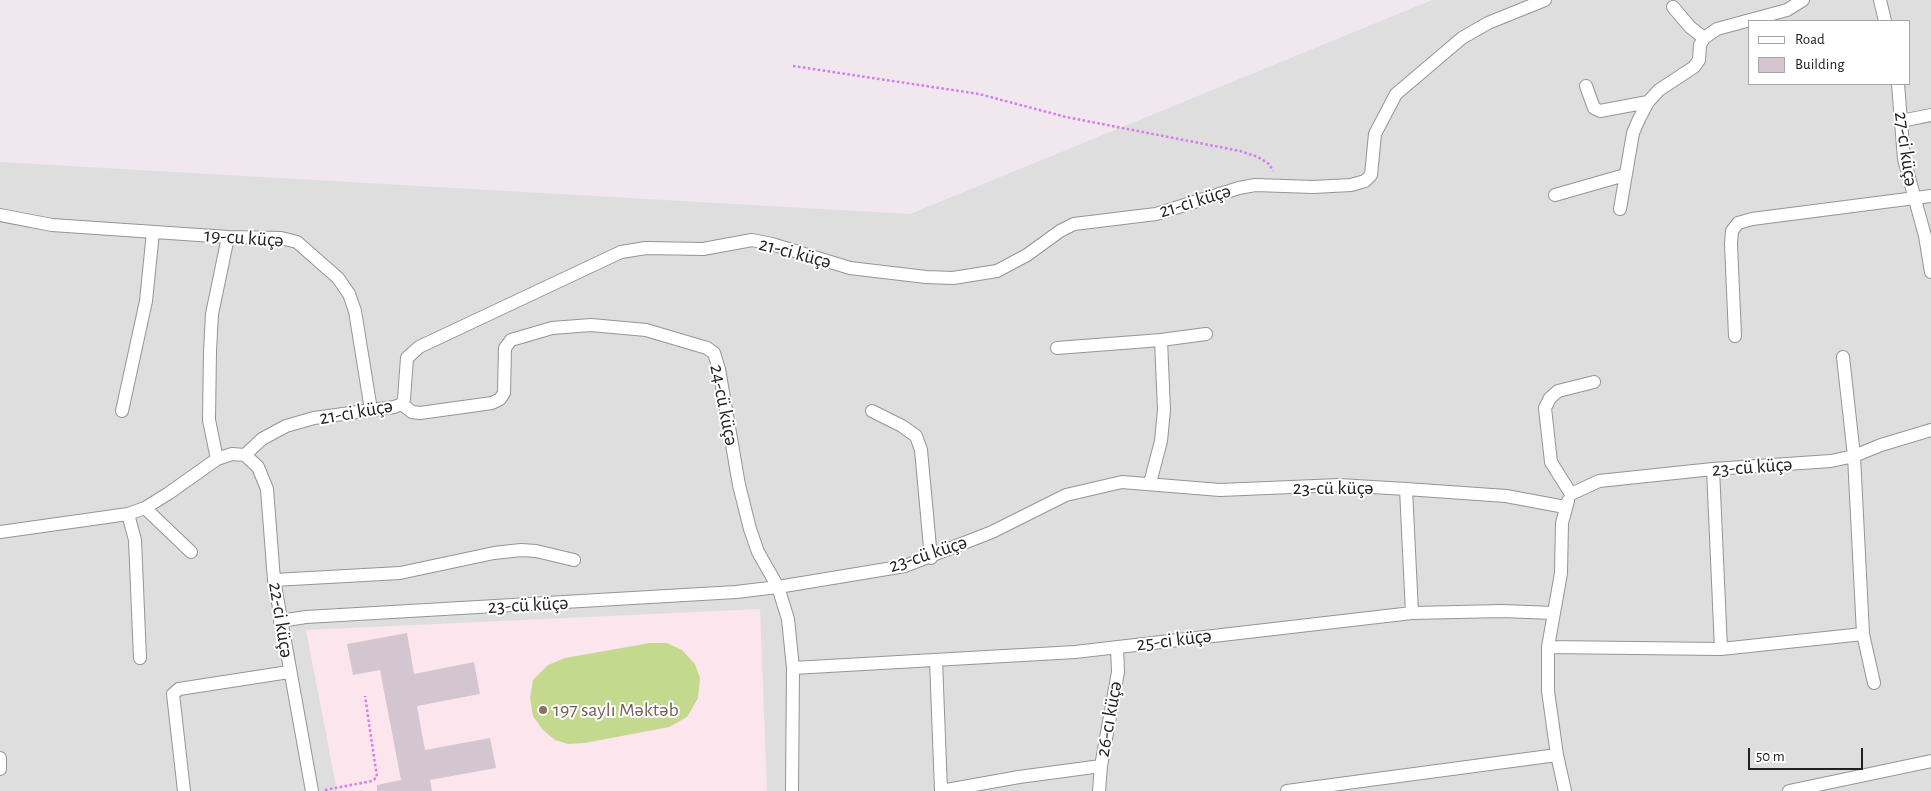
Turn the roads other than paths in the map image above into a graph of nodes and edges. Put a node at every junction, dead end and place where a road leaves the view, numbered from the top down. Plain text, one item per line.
1 (1545, 0) edge
2 (1804, 0) edge
3 (1880, 0) edge
4 (1673, 7) dead end
5 (1787, 16) edge
6 (1765, 20) edge
7 (1885, 20) edge
8 (1748, 23) edge
9 (1704, 38) junction
10 (1898, 85) edge
11 (1586, 86) dead end
12 (1648, 102) junction
13 (1931, 115) edge
14 (1901, 121) junction
15 (1625, 175) junction
16 (1555, 196) dead end
17 (1931, 196) edge
18 (1913, 198) junction
19 (1620, 209) dead end
20 (0, 214) edge
21 (153, 232) junction
22 (228, 237) junction
23 (1931, 272) edge
24 (1206, 334) dead end
25 (1735, 336) dead end
26 (1161, 340) junction
27 (1057, 348) dead end
28 (1843, 357) dead end
29 (1594, 382) dead end
30 (402, 404) junction
31 (371, 410) junction
32 (122, 411) dead end
33 (872, 411) dead end
34 (1931, 430) edge
35 (245, 455) junction
36 (1854, 456) junction
37 (217, 459) junction
38 (1713, 469) junction
39 (1150, 483) junction
40 (1406, 489) junction
41 (1571, 494) junction
42 (1565, 507) junction
43 (145, 508) junction
44 (128, 514) junction
45 (0, 532) edge
46 (191, 552) dead end
47 (931, 558) junction
48 (574, 560) dead end
49 (274, 580) junction
50 (778, 588) junction
51 (1412, 613) junction
52 (1554, 613) junction
53 (280, 621) junction
54 (1863, 634) junction
55 (1117, 647) junction
56 (1548, 647) junction
57 (1721, 649) junction
58 (140, 658) dead end
59 (936, 660) junction
60 (793, 668) junction
61 (289, 672) junction
62 (1874, 683) dead end
63 (1556, 755) junction
64 (0, 758) edge
65 (1931, 760) edge
66 (1100, 766) junction
67 (0, 769) edge
68 (184, 791) edge
69 (312, 791) edge
70 (792, 791) edge
71 (941, 791) edge
72 (1099, 791) edge
73 (1287, 791) edge
74 (1565, 791) edge
75 (1789, 791) edge

1 - 30 street, 21-ci küçə
2 - 5 street
3 - 7 street
4 - 9 street
5 - 6 street
8 - 9 street
9 - 12 street
10 - 14 street, 27-ci küçə
11 - 12 street
12 - 15 street
13 - 14 street
14 - 18 street, 27-ci küçə
15 - 16 street
15 - 19 street
17 - 18 street
18 - 23 street, 27-ci küçə
18 - 25 street
20 - 21 street, 19-cu küçə
21 - 22 street, 19-cu küçə
21 - 32 street
22 - 31 street, 19-cu küçə
22 - 37 street
24 - 26 street
26 - 27 street
26 - 39 street
28 - 36 street
29 - 41 street
30 - 31 street, 21-ci küçə
30 - 50 street, 24-cü küçə
31 - 35 street, 21-ci küçə
33 - 47 street
34 - 36 street, 23-cü küçə
35 - 37 street
35 - 49 street, 22-ci küçə
36 - 38 street, 23-cü küçə
36 - 54 street
37 - 43 street
38 - 41 street, 23-cü küçə
38 - 57 street
39 - 40 street, 23-cü küçə
39 - 47 street, 23-cü küçə
40 - 42 street, 23-cü küçə
40 - 51 street
41 - 42 street
42 - 52 street
43 - 44 street
43 - 46 street
44 - 45 street
44 - 58 street
47 - 50 street, 23-cü küçə
48 - 49 street
49 - 53 street, 22-ci küçə
50 - 53 street, 23-cü küçə
50 - 60 street, 24-cü küçə
51 - 52 street, 25-ci küçə
51 - 55 street, 25-ci küçə
52 - 56 street
53 - 61 street, 22-ci küçə
54 - 57 street
54 - 62 street
55 - 59 street, 25-ci küçə
55 - 66 street, 26-cı küçə
56 - 57 street
56 - 63 street
59 - 60 street, 25-ci küçə
59 - 71 street
60 - 70 street, 24-cü küçə
61 - 68 street
61 - 69 street, 22-ci küçə
63 - 73 street
63 - 74 street
64 - 67 street
65 - 75 street
66 - 71 street
66 - 72 street, 26-cı küçə

